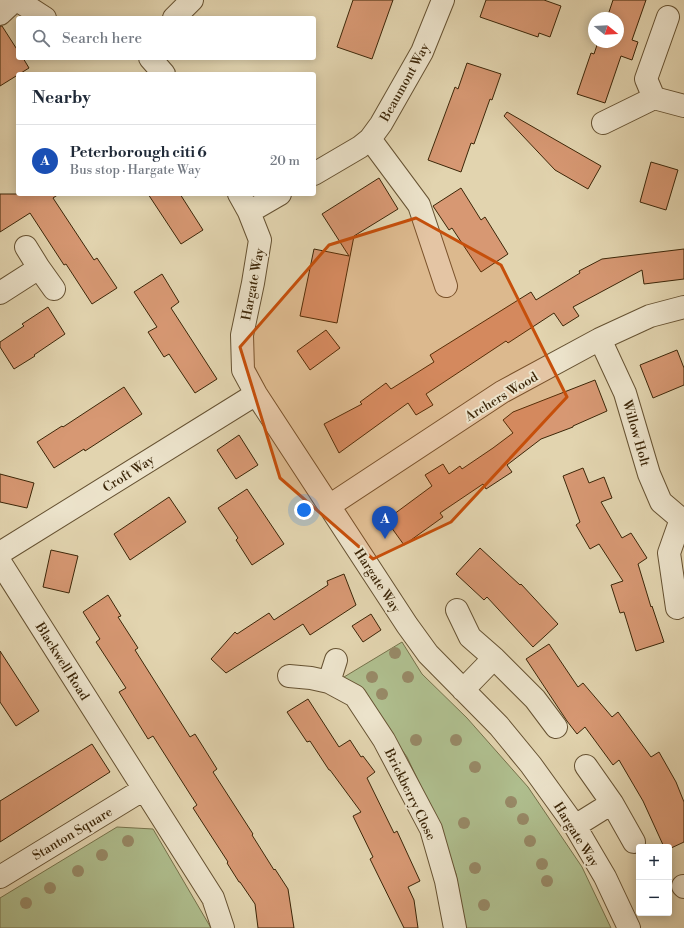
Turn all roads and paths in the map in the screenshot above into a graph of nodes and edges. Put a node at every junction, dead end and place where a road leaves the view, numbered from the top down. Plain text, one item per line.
1 (16, 0) edge
2 (192, 0) edge
3 (443, 0) edge
4 (0, 14) edge
5 (42, 16) edge
6 (176, 16) edge
7 (668, 17) dead end
8 (152, 60) edge
9 (162, 72) edge
10 (654, 98) junction
11 (684, 106) edge
12 (603, 123) dead end
13 (370, 139) junction
14 (316, 173) edge
15 (272, 196) edge
16 (244, 203) edge
17 (26, 247) dead end
18 (39, 268) junction
19 (446, 286) dead end
20 (54, 289) dead end
21 (0, 293) edge
22 (684, 307) edge
23 (600, 339) junction
24 (256, 394) junction
25 (329, 506) junction
26 (682, 519) edge
27 (0, 553) edge
28 (0, 562) edge
29 (677, 608) dead end
30 (456, 610) dead end
31 (494, 658) junction
32 (336, 660) dead end
33 (289, 676) dead end
34 (329, 682) junction
35 (463, 690) junction
36 (556, 727) dead end
37 (586, 766) dead end
38 (144, 789) junction
39 (612, 803) junction
40 (575, 826) junction
41 (634, 842) dead end
42 (0, 877) edge
43 (223, 928) edge
44 (455, 928) edge
45 (629, 928) edge

1 - 4 street
1 - 5 street
2 - 6 street
3 - 13 street, Beaumont Way
7 - 10 street
8 - 9 street
10 - 11 street
10 - 12 street
13 - 14 street, Beaumont Way
13 - 19 street
15 - 16 street
16 - 24 street, Hargate Way
17 - 18 street
18 - 20 street
18 - 21 street
22 - 23 street, Archers Wood
23 - 25 street, Archers Wood
23 - 26 street, Willow Holt
24 - 25 street, Hargate Way
24 - 27 street, Croft Way
25 - 35 street, Hargate Way
26 - 29 street
28 - 38 street, Blackwell Road
30 - 31 street
31 - 35 street
31 - 36 street
32 - 34 street
33 - 34 street, Brickberry Close
34 - 44 street, Brickberry Close
35 - 40 street, Hargate Way
37 - 39 street
38 - 42 street, Stanton Square
38 - 43 street
39 - 40 street
39 - 41 street
40 - 45 street, Hargate Way

